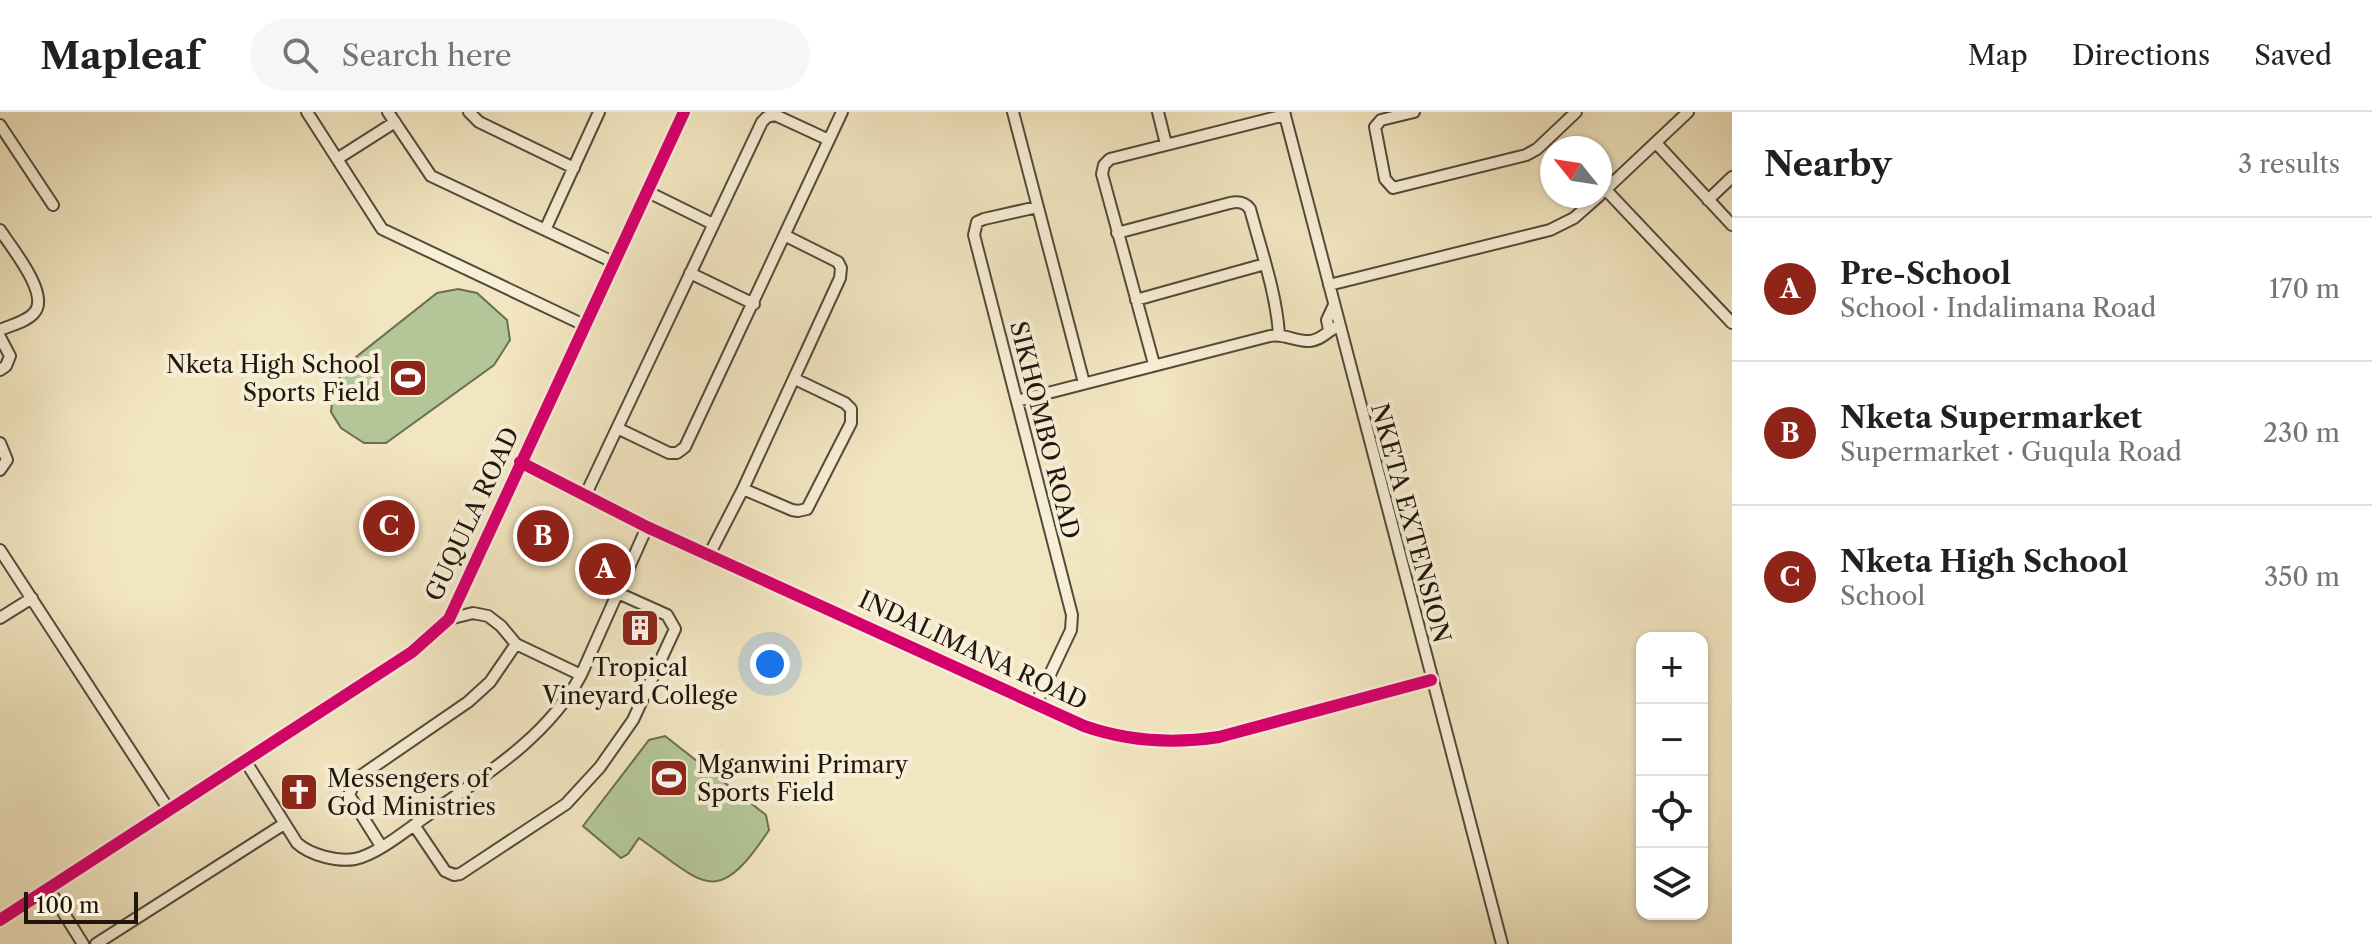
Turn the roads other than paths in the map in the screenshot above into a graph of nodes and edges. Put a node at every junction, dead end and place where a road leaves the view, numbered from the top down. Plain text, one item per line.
1 (307, 112) edge
2 (469, 112) edge
3 (599, 112) edge
4 (684, 112) edge
5 (842, 112) edge
6 (1014, 112) edge
7 (1158, 112) edge
8 (1414, 112) edge
9 (1576, 112) edge
10 (1688, 112) edge
11 (1284, 114) edge
12 (392, 117) edge
13 (0, 125) edge
14 (829, 140) junction
15 (1656, 143) junction
16 (1166, 144) junction
17 (337, 159) junction
18 (574, 168) junction
19 (1732, 177) edge
20 (1612, 184) edge
21 (646, 191) junction
22 (1708, 200) junction
23 (53, 205) dead end
24 (1612, 205) edge
25 (1037, 207) junction
26 (1585, 208) edge
27 (713, 224) junction
28 (1732, 225) edge
29 (0, 230) edge
30 (545, 230) junction
31 (1117, 233) junction
32 (786, 236) junction
33 (613, 262) junction
34 (1265, 264) junction
35 (690, 273) junction
36 (1329, 285) junction
37 (1136, 300) junction
38 (754, 304) junction
39 (1732, 323) edge
40 (584, 325) junction
41 (1334, 328) junction
42 (0, 330) edge
43 (1279, 334) junction
44 (0, 337) edge
45 (1154, 364) junction
46 (0, 370) edge
47 (795, 379) junction
48 (1084, 383) junction
49 (1017, 401) junction
50 (617, 428) junction
51 (0, 443) edge
52 (520, 462) junction
53 (0, 470) edge
54 (743, 489) junction
55 (585, 496) junction
56 (647, 527) junction
57 (0, 550) edge
58 (709, 555) junction
59 (618, 593) junction
60 (32, 598) junction
61 (0, 618) edge
62 (449, 619) junction
63 (516, 644) junction
64 (581, 675) junction
65 (1431, 680) junction
66 (1036, 704) junction
67 (246, 762) junction
68 (169, 810) junction
69 (284, 824) junction
70 (414, 825) junction
71 (381, 846) junction
72 (48, 888) junction
73 (0, 920) edge
74 (83, 944) edge
75 (96, 944) edge
76 (1502, 944) edge

1 - 17 street
2 - 18 street
3 - 18 street
4 - 21 street, GUQULA ROAD
5 - 14 street
6 - 25 street
7 - 16 street
8 - 9 street
10 - 15 street
11 - 16 street
11 - 36 street, NKETA EXTENSION
12 - 17 street
12 - 30 street
13 - 23 street
14 - 27 street
14 - 32 street
15 - 20 street
15 - 22 street
16 - 31 street
17 - 40 street
18 - 30 street
19 - 22 street
21 - 27 street
21 - 33 street, GUQULA ROAD
22 - 28 street
24 - 39 street
25 - 48 street
25 - 49 street, SIKHOMBO ROAD
26 - 36 street
27 - 35 street
29 - 42 street
30 - 33 street
31 - 34 street
31 - 37 street
32 - 38 street
32 - 47 street
33 - 40 street, GUQULA ROAD
34 - 37 street
34 - 43 street
35 - 38 street
35 - 50 street
36 - 41 street, NKETA EXTENSION
37 - 45 street
38 - 50 street
40 - 52 street, GUQULA ROAD
41 - 43 street
41 - 65 street, NKETA EXTENSION
43 - 45 street
44 - 46 street
45 - 48 street
47 - 54 street
47 - 54 street
48 - 49 street
49 - 66 street, SIKHOMBO ROAD
50 - 55 street
51 - 53 street
52 - 55 street, INDALIMANA ROAD
52 - 62 street, GUQULA ROAD
54 - 58 street
55 - 56 street, INDALIMANA ROAD
56 - 58 street, INDALIMANA ROAD
56 - 59 street
57 - 60 street
58 - 66 street, INDALIMANA ROAD
59 - 64 street
59 - 70 street
60 - 61 street
60 - 68 street
62 - 63 street
62 - 67 street, GUQULA ROAD
63 - 64 street
63 - 71 street
64 - 70 street
65 - 66 street, INDALIMANA ROAD
65 - 76 street, NKETA EXTENSION
67 - 68 street, GUQULA ROAD
67 - 69 street
68 - 72 street, GUQULA ROAD
69 - 71 street
69 - 75 street
70 - 71 street
72 - 73 street, GUQULA ROAD
72 - 74 street

